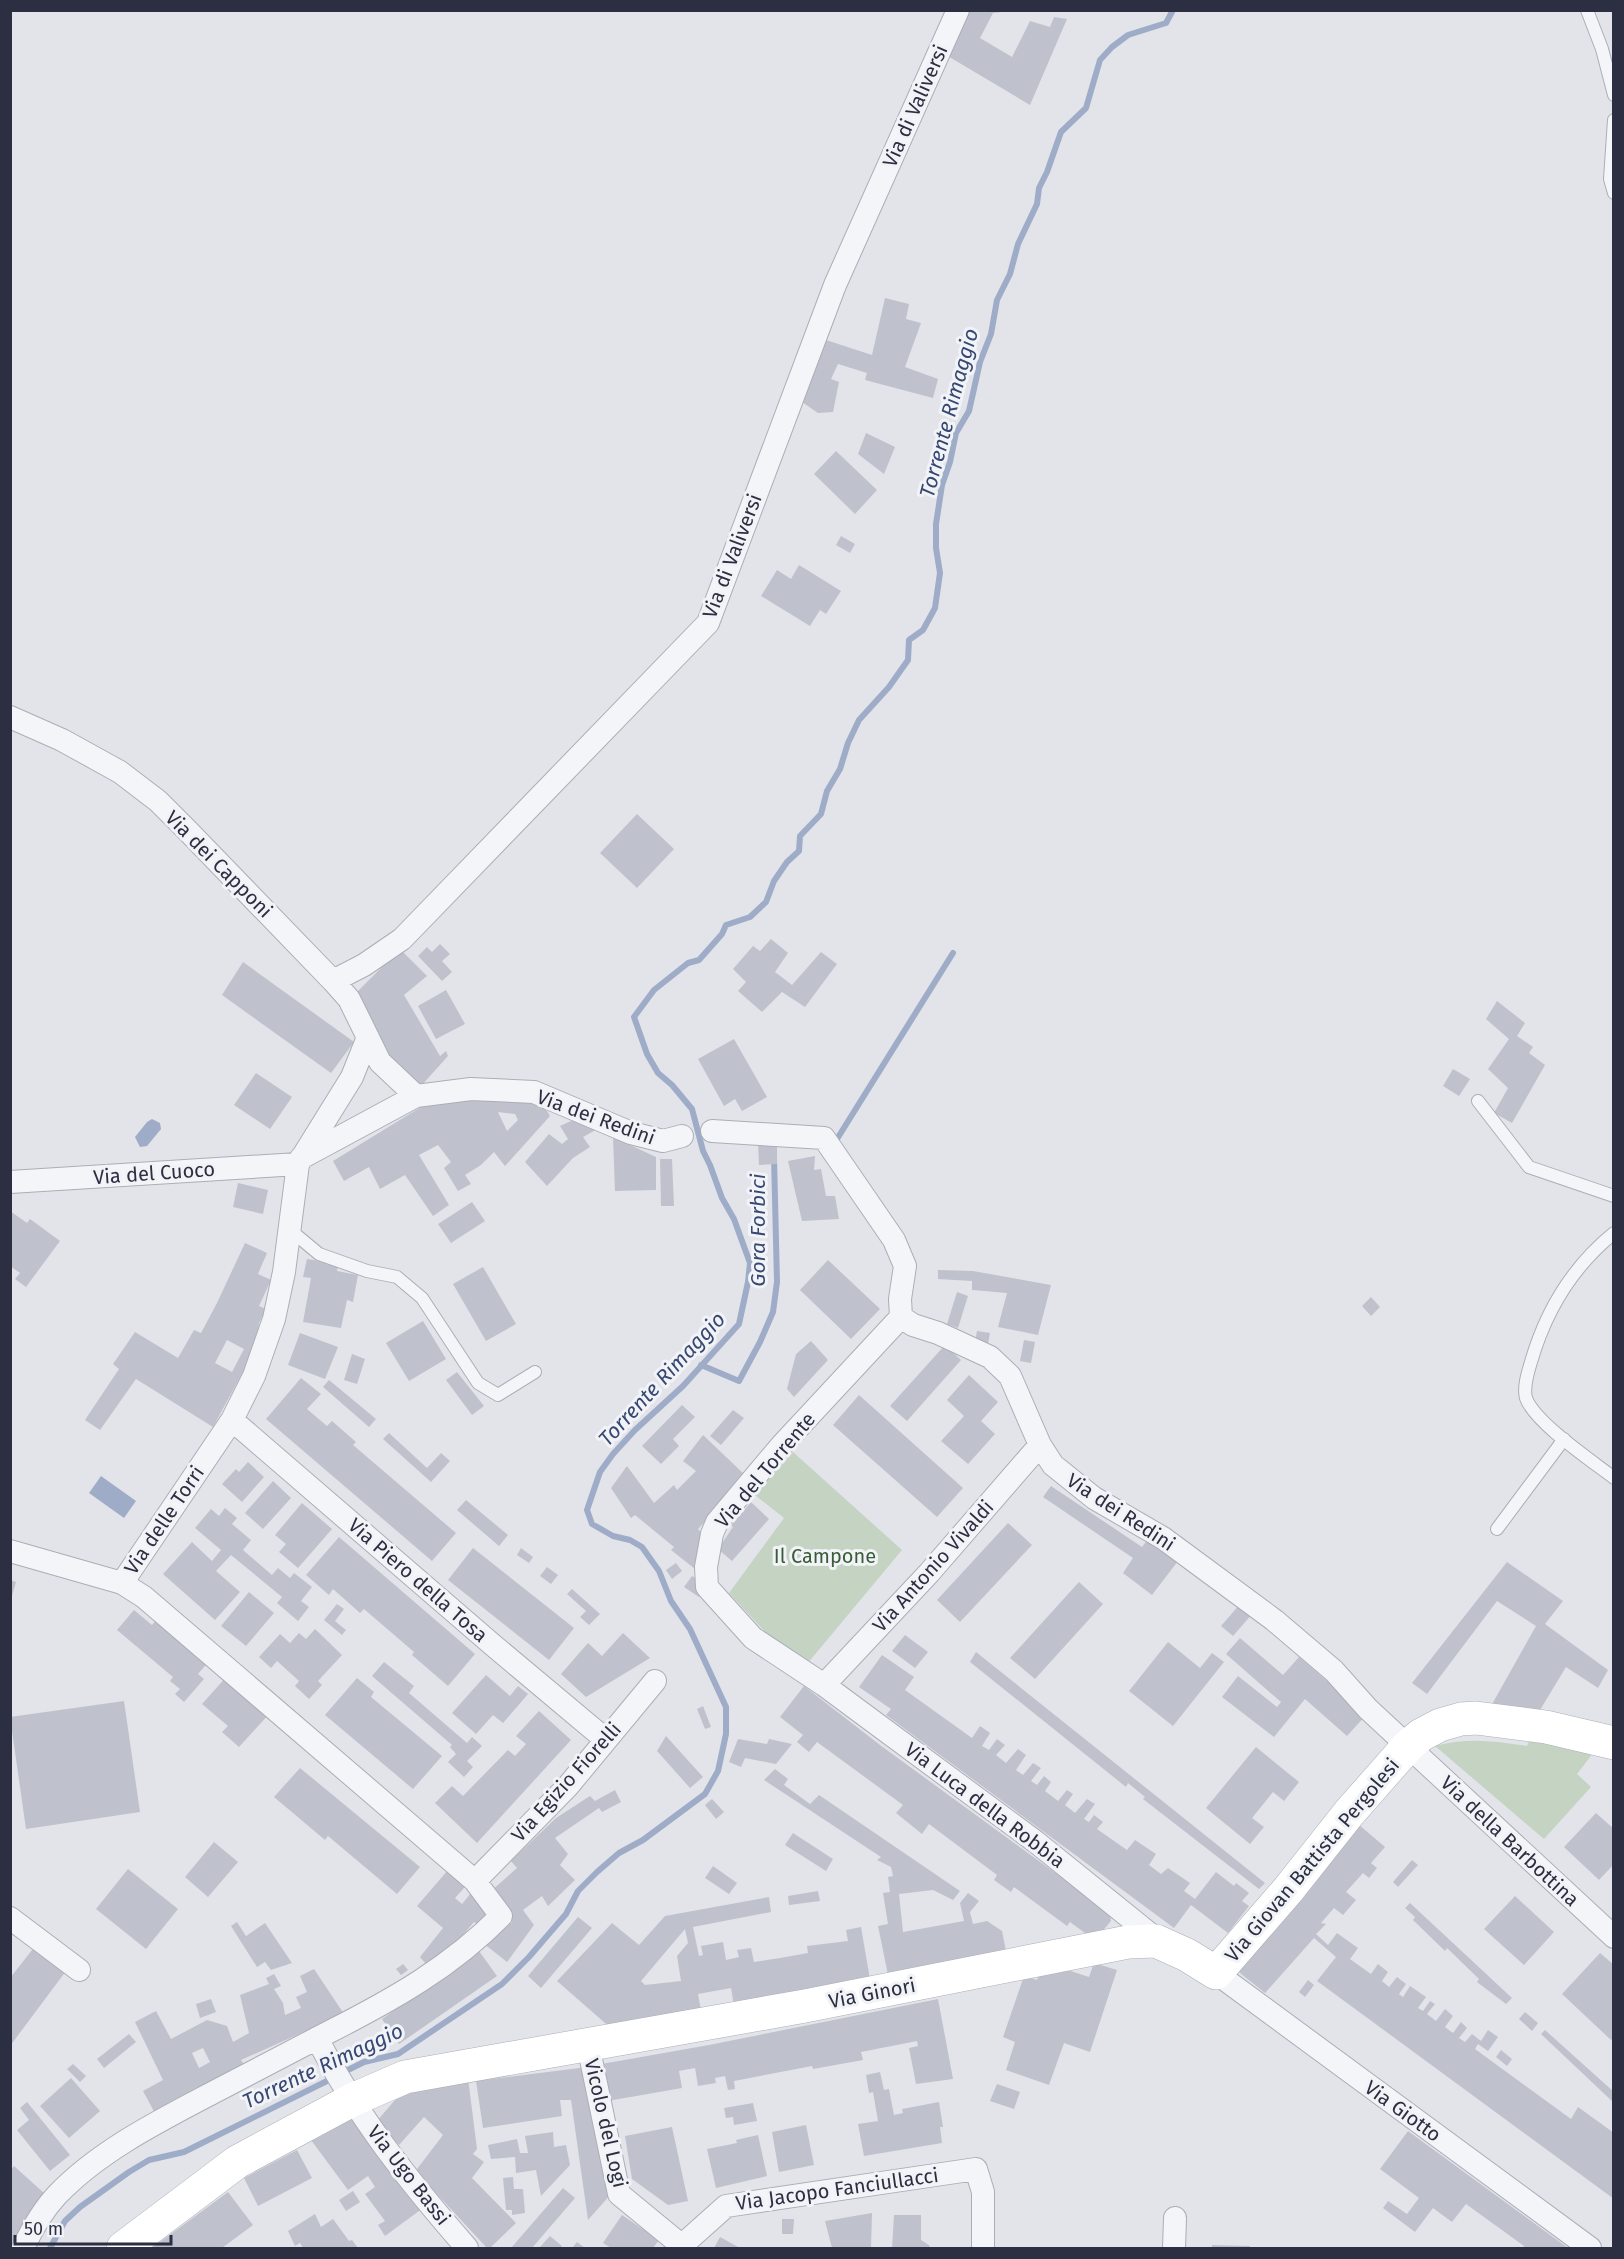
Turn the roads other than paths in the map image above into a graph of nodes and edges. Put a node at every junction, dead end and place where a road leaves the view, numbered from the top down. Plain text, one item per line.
1 (958, 10) edge
2 (1587, 10) edge
3 (1614, 95) edge
4 (1614, 120) edge
5 (1614, 193) edge
6 (10, 717) edge
7 (333, 981) junction
8 (368, 1037) junction
9 (416, 1096) junction
10 (1478, 1101) dead end
11 (712, 1131) dead end
12 (682, 1136) dead end
13 (300, 1161) junction
14 (10, 1182) edge
15 (1614, 1196) edge
16 (289, 1229) junction
17 (1614, 1233) edge
18 (901, 1317) junction
19 (535, 1372) dead end
20 (232, 1420) junction
21 (1564, 1439) junction
22 (1040, 1445) junction
23 (1614, 1478) edge
24 (1497, 1529) dead end
25 (10, 1551) edge
26 (122, 1583) junction
27 (753, 1638) joint
28 (655, 1681) dead end
29 (824, 1685) junction
30 (605, 1739) junction
31 (1614, 1743) edge
32 (1408, 1746) junction
33 (475, 1881) junction
34 (10, 1918) edge
35 (1614, 1937) edge
36 (1156, 1941) junction
37 (79, 1970) dead end
38 (1216, 1973) junction
39 (321, 2045) junction
40 (588, 2045) junction
41 (347, 2091) junction
42 (1175, 2218) dead end
43 (680, 2247) edge
44 (23, 2248) edge
45 (123, 2248) edge
46 (467, 2248) edge
47 (983, 2248) edge
48 (1174, 2248) edge
49 (1590, 2248) edge

1 - 7 street, Via di Valiversi
2 - 3 lane
4 - 5 lane
6 - 7 street, Via dei Capponi
7 - 8 street, Via dei Capponi
8 - 9 street, Via dei Capponi
8 - 13 street, Via delle Torri
9 - 12 street, Via dei Redini
9 - 13 street
10 - 15 lane
11 - 18 street
13 - 14 street, Via del Cuoco
13 - 16 street, Via delle Torri
16 - 19 lane
16 - 20 street, Via delle Torri
17 - 21 lane
18 - 22 street, Via dei Redini
18 - 27 street, Via del Torrente
20 - 26 street, Via delle Torri
20 - 30 street, Via Piero della Tosa
21 - 23 lane
21 - 24 lane
22 - 29 street, Via Antonio Vivaldi
22 - 32 street, Via dei Redini
25 - 26 street
26 - 33 street, Via delle Torri
27 - 29 street, Via Luca della Robbia
28 - 30 street, Via Egizio Fiorelli
29 - 36 street, Via Luca della Robbia
30 - 33 street, Via Egizio Fiorelli
31 - 32 street, Via Giovan Battista Pergolesi
32 - 35 street, Via della Barbottina
32 - 38 street, Via Giovan Battista Pergolesi
33 - 39 street, Via delle Torri
34 - 37 street
36 - 38 street, Via Luca della Robbia
36 - 40 street, Via Ginori
38 - 49 street, Via Giotto
39 - 41 street, Via Ugo Bassi
39 - 44 street
40 - 41 street, Via Ginori
40 - 43 street, Vicolo del Logi
41 - 45 street, Via Ginori
41 - 46 street, Via Ugo Bassi
42 - 48 street
43 - 47 street, Via Jacopo Fanciullacci

